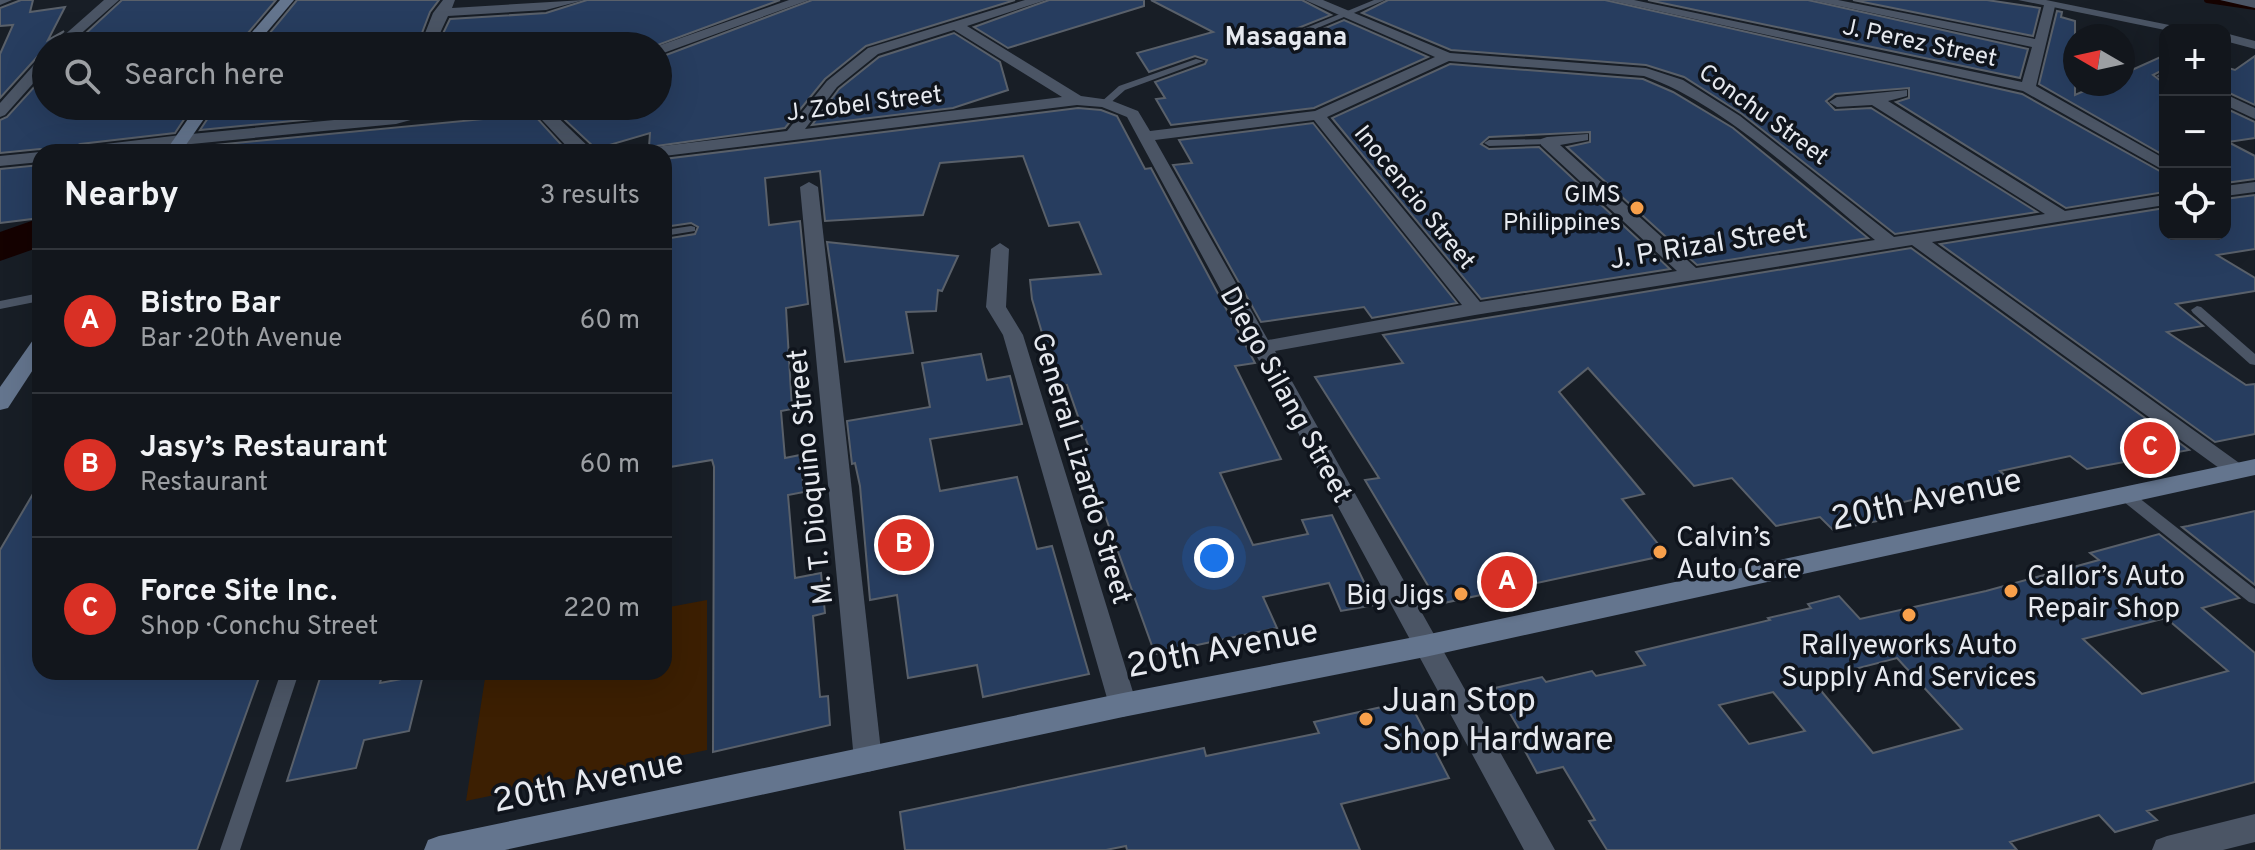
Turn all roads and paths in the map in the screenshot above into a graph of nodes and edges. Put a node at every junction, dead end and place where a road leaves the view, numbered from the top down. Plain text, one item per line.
1 (90, 0) edge
2 (287, 0) edge
3 (450, 0) edge
4 (577, 0) edge
5 (802, 0) edge
6 (1039, 0) edge
7 (1312, 0) edge
8 (1381, 0) edge
9 (1615, 0) edge
10 (1818, 0) edge
11 (2025, 0) edge
12 (2227, 0) edge
13 (111, 1) edge
14 (2255, 4) edge
15 (2051, 5) junction
16 (1675, 6) edge
17 (440, 13) junction
18 (1343, 14) junction
19 (955, 25) junction
20 (2159, 25) edge
21 (75, 32) edge
22 (259, 32) edge
23 (433, 32) edge
24 (1288, 37) dead end
25 (2231, 39) edge
26 (2039, 44) junction
27 (2255, 45) edge
28 (672, 46) edge
29 (1447, 57) junction
30 (1199, 61) dead end
31 (32, 76) edge
32 (2028, 88) junction
33 (1902, 93) dead end
34 (1077, 100) junction
35 (1875, 100) junction
36 (1837, 102) dead end
37 (2231, 102) edge
38 (1105, 103) junction
39 (0, 112) edge
40 (2255, 114) edge
41 (1318, 115) junction
42 (195, 120) edge
43 (347, 120) edge
44 (550, 120) edge
45 (791, 136) junction
46 (1146, 136) junction
47 (1582, 137) dead end
48 (1547, 142) junction
49 (1489, 143) dead end
50 (178, 144) edge
51 (190, 144) edge
52 (573, 144) edge
53 (672, 150) edge
54 (32, 158) edge
55 (0, 161) edge
56 (2159, 163) edge
57 (809, 187) dead end
58 (2255, 187) edge
59 (2231, 190) edge
60 (2159, 201) edge
61 (2061, 216) junction
62 (691, 229) dead end
63 (672, 232) edge
64 (1915, 239) junction
65 (1890, 243) junction
66 (1000, 249) dead end
67 (1691, 274) junction
68 (32, 299) edge
69 (0, 305) edge
70 (1475, 309) junction
71 (2197, 310) dead end
72 (1262, 347) junction
73 (32, 356) edge
74 (2255, 361) edge
75 (0, 403) edge
76 (2247, 469) edge
77 (2124, 494) junction
78 (2255, 598) edge
79 (1425, 646) junction
80 (287, 680) edge
81 (1123, 705) junction
82 (868, 760) junction
83 (2255, 828) edge
84 (230, 850) edge
85 (439, 850) edge
86 (1540, 850) edge
87 (2167, 850) edge

1 - 13 street
2 - 22 main road
3 - 17 street
4 - 17 street
5 - 28 street
6 - 19 street
7 - 18 street, Conchu Street
8 - 18 lane
9 - 16 street, J. Perez Street
10 - 26 street
11 - 15 street
12 - 14 street
13 - 21 street
15 - 20 street
15 - 26 street
16 - 32 street, J. Perez Street
17 - 23 street
18 - 24 lane
18 - 29 street, Conchu Street
19 - 34 street, Diego Silang Street
19 - 45 street
25 - 27 street
26 - 32 street
29 - 41 street, Conchu Street
29 - 65 street, Conchu Street
30 - 38 lane
31 - 39 street
32 - 56 street, J. Perez Street
33 - 35 street
34 - 38 street, Diego Silang Street
34 - 45 street, J. Zobel Street
35 - 36 street
35 - 61 street
37 - 40 street
38 - 46 street, Diego Silang Street
41 - 46 street, Conchu Street
41 - 70 street, Inocencio Street
42 - 50 main road
43 - 51 street
44 - 52 street
45 - 53 street, J. Zobel Street
46 - 72 street, Diego Silang Street
47 - 48 street
48 - 49 lane
48 - 67 street
54 - 55 street
57 - 82 street, M. T. Dioquino Street
58 - 59 street
60 - 61 street, J. P. Rizal Street
61 - 64 street, J. P. Rizal Street
62 - 63 lane
64 - 65 street, J. P. Rizal Street
64 - 76 street
65 - 67 street, J. P. Rizal Street
66 - 81 street, General Lizardo Street
67 - 70 street, J. P. Rizal Street
68 - 69 lane
70 - 72 street, J. P. Rizal Street
71 - 74 lane
72 - 79 street, Diego Silang Street
73 - 75 main road
76 - 77 main road, 20th Avenue
77 - 78 lane
77 - 79 main road, 20th Avenue
79 - 81 main road, 20th Avenue
79 - 86 street, Diego Silang Street
80 - 84 lane
81 - 82 main road, 20th Avenue
82 - 85 main road, 20th Avenue
83 - 87 street

